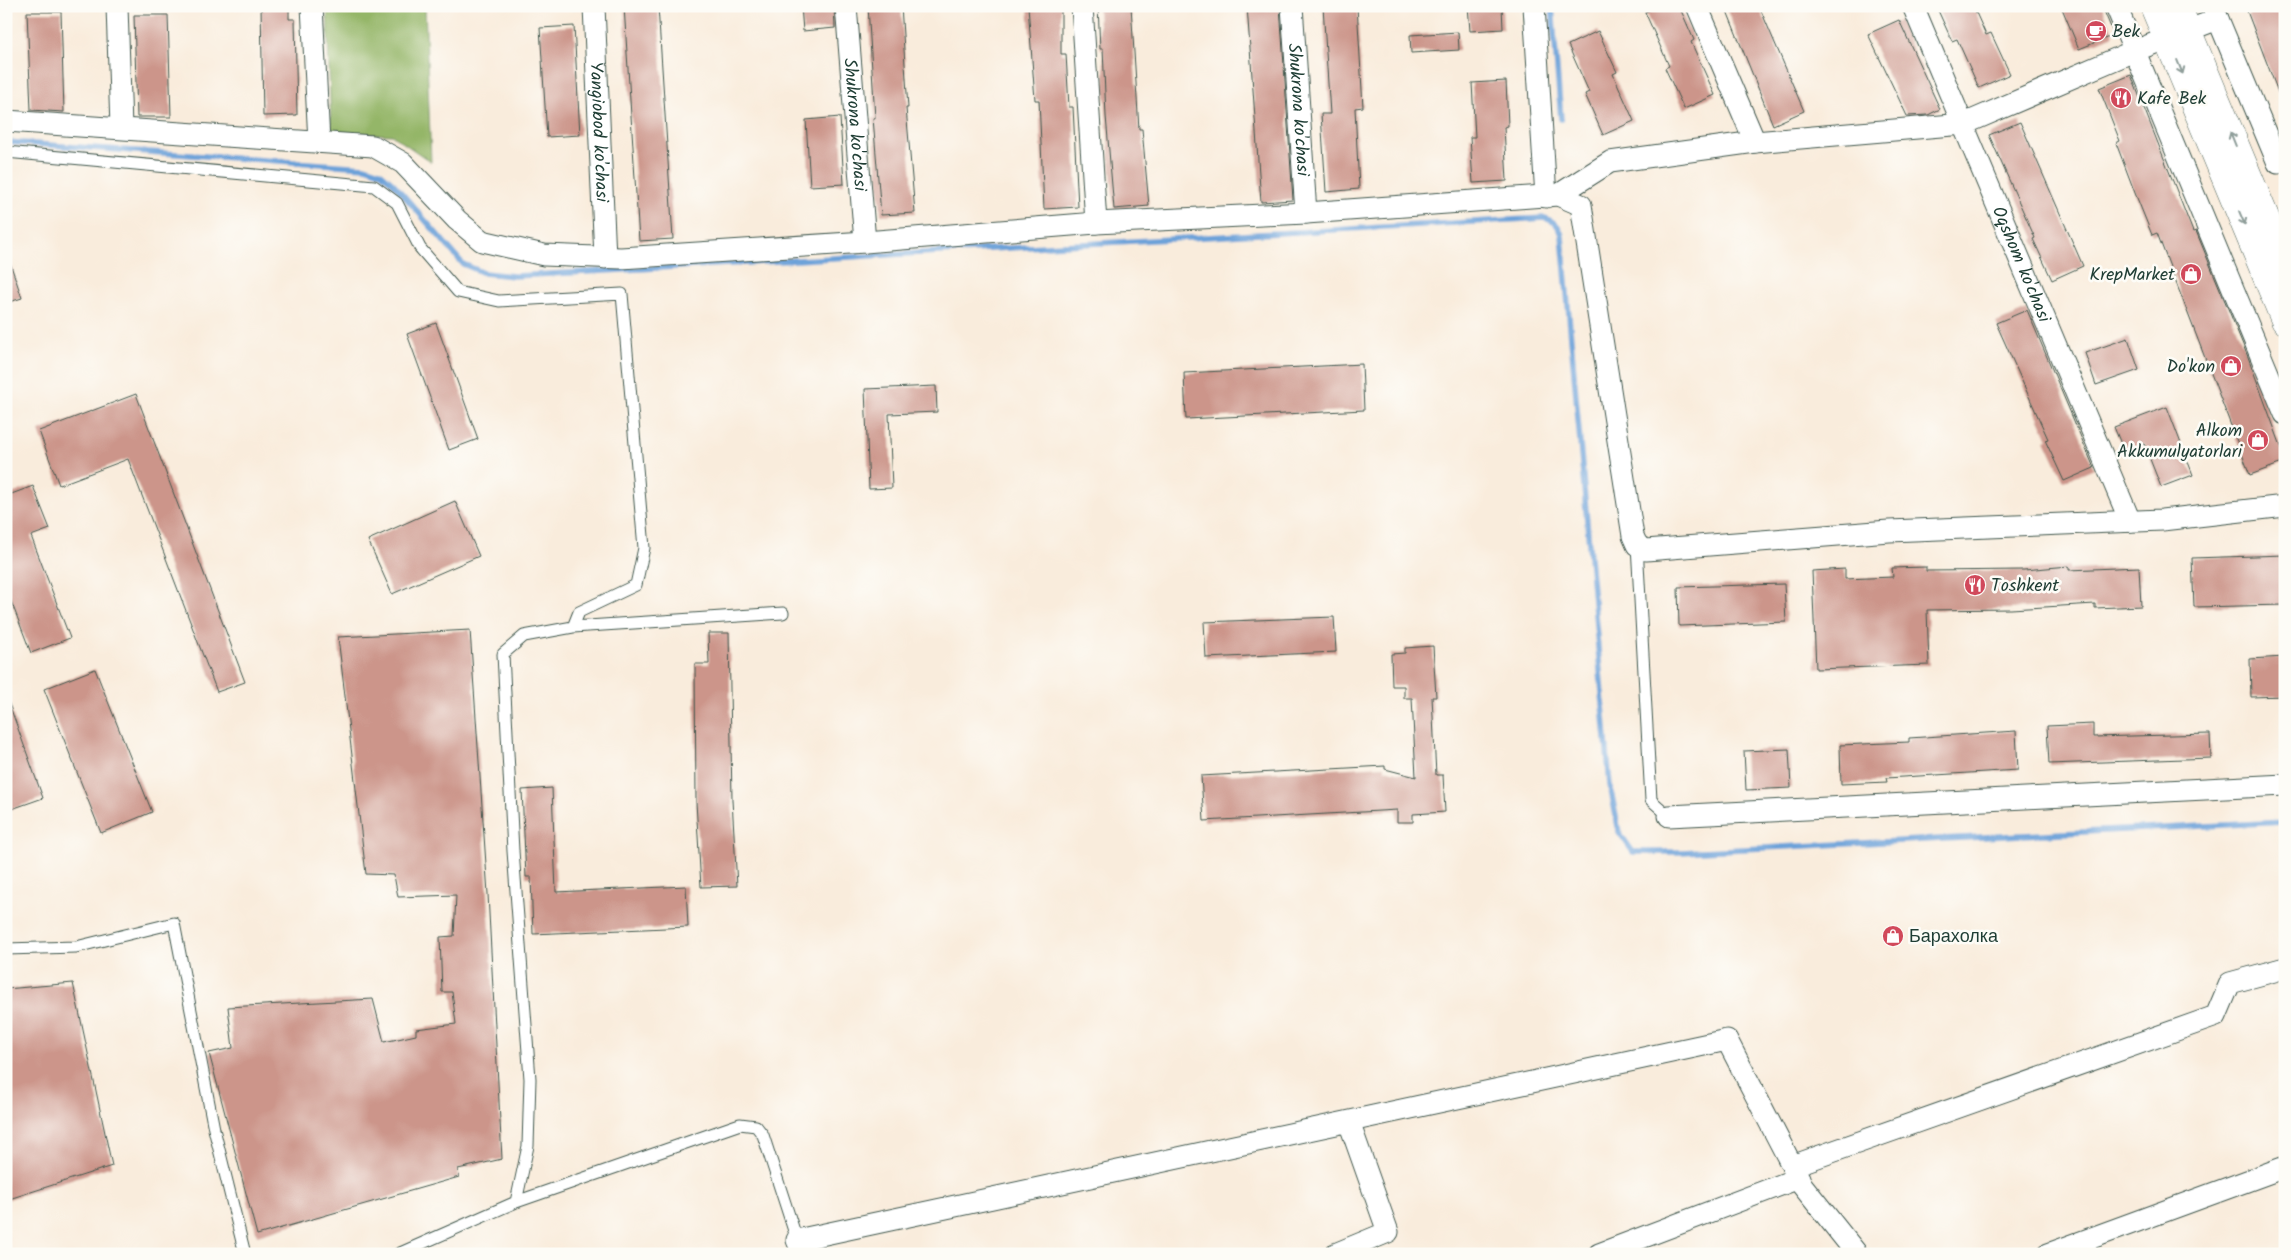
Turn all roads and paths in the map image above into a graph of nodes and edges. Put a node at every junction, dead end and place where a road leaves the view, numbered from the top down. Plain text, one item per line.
1 (117, 6) edge
2 (312, 6) edge
3 (594, 6) edge
4 (846, 6) edge
5 (1082, 6) edge
6 (1292, 6) edge
7 (1534, 6) edge
8 (1697, 6) edge
9 (1914, 6) edge
10 (2116, 6) edge
11 (2154, 6) edge
12 (2215, 12) edge
13 (2178, 25) edge
14 (2134, 51) junction
15 (6, 121) edge
16 (1964, 124) junction
17 (121, 128) junction
18 (319, 142) junction
19 (1755, 142) junction
20 (6, 152) edge
21 (2281, 162) edge
22 (2239, 182) junction
23 (1552, 196) junction
24 (1306, 213) junction
25 (1096, 222) junction
26 (865, 242) junction
27 (605, 258) junction
28 (2285, 265) edge
29 (2285, 320) edge
30 (2285, 414) edge
31 (2285, 506) edge
32 (2130, 522) junction
33 (1637, 545) junction
34 (783, 613) dead end
35 (574, 627) junction
36 (2285, 784) edge
37 (1669, 816) joint
38 (6, 949) edge
39 (2285, 968) edge
40 (1349, 1122) junction
41 (2285, 1167) edge
42 (1795, 1172) junction
43 (516, 1202) junction
44 (800, 1247) edge
45 (245, 1254) edge
46 (398, 1254) edge
47 (1335, 1254) edge
48 (1599, 1254) edge
49 (1857, 1254) edge
50 (2048, 1254) edge

1 - 17 street
2 - 18 street
3 - 27 street, Yangiobod ko'chasi
4 - 26 street, Shukrona ko'chasi
5 - 25 street
6 - 24 street, Shukrona ko'chasi
7 - 23 street
8 - 19 street
9 - 16 street, Oqshom ko'chasi
10 - 14 street
11 - 13 main road
12 - 13 street
12 - 21 street
13 - 14 street
13 - 22 main road
14 - 16 street
14 - 30 street
15 - 17 street
16 - 19 street
16 - 32 street, Oqshom ko'chasi
17 - 18 street
18 - 27 street
19 - 23 street
20 - 35 lane
21 - 22 street
22 - 28 main road
22 -> 29 main road
23 - 24 street
23 - 33 street
24 - 25 street
25 - 26 street
26 - 27 street
31 - 32 street
32 - 33 street
33 - 37 lane
34 - 35 lane
35 - 43 lane
36 - 37 street
38 - 45 lane
39 - 42 street
40 - 42 street
40 - 44 street
40 - 47 street
41 - 50 street
42 - 48 street
42 - 49 street
43 - 44 lane
43 - 46 lane

